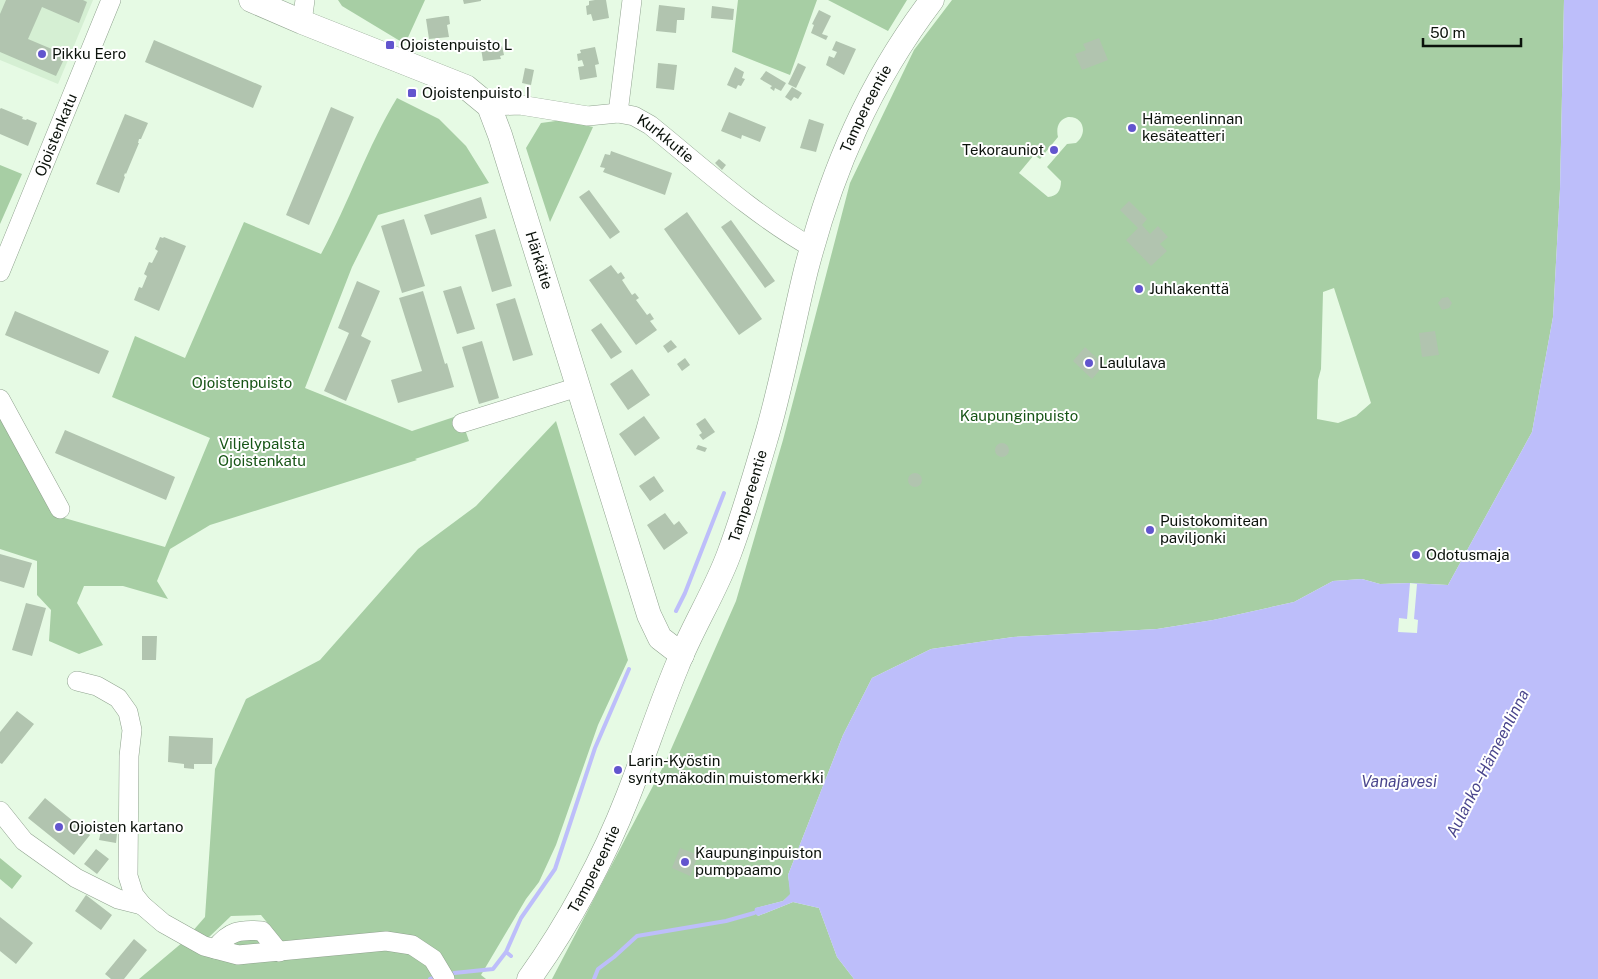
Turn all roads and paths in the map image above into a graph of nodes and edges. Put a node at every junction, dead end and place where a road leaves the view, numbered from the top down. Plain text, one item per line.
1 (110, 0) edge
2 (251, 0) edge
3 (632, 0) edge
4 (932, 0) edge
5 (304, 11) edge
6 (488, 106) junction
7 (618, 113) junction
8 (813, 248) junction
9 (0, 272) edge
10 (578, 387) junction
11 (0, 399) edge
12 (462, 423) dead end
13 (60, 509) dead end
14 (682, 655) junction
15 (77, 681) dead end
16 (0, 811) edge
17 (142, 905) junction
18 (445, 979) edge
19 (529, 979) edge

1 - 9 street, Ojoistenkatu
2 - 5 main road, Härkätie
3 - 7 street
4 - 8 main road, Tampereentie
5 - 6 main road, Härkätie
6 - 7 street, Kurkkutie
6 - 10 main road, Härkätie
7 - 8 street, Kurkkutie
8 - 14 main road, Tampereentie
10 - 12 street
10 - 14 main road, Härkätie
11 - 13 street
14 - 19 main road, Tampereentie
15 - 17 street
16 - 17 street
17 - 18 street

